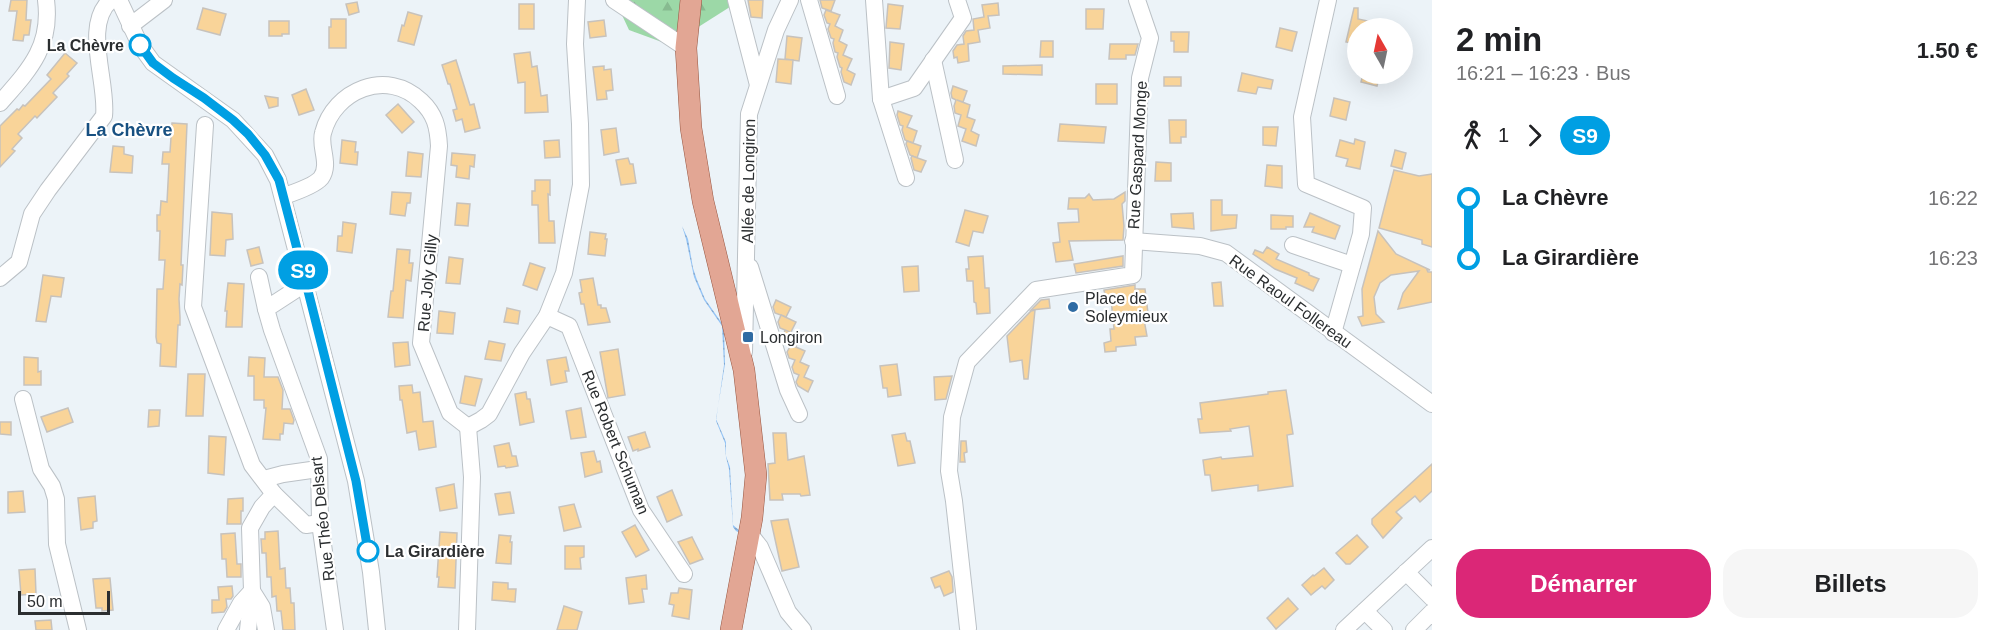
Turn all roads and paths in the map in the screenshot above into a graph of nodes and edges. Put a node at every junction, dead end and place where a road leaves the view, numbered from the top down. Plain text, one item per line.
1 (46, 0) edge
2 (111, 0) edge
3 (119, 0) edge
4 (164, 0) edge
5 (577, 0) edge
6 (614, 0) edge
7 (692, 0) edge
8 (736, 0) edge
9 (790, 0) edge
10 (809, 0) edge
11 (874, 0) edge
12 (957, 0) edge
13 (1137, 0) edge
14 (1328, 0) edge
15 (130, 26) junction
16 (686, 48) junction
17 (933, 60) junction
18 (758, 86) junction
19 (837, 96) dead end
20 (881, 99) junction
21 (0, 103) edge
22 (205, 125) dead end
23 (955, 160) dead end
24 (906, 178) dead end
25 (284, 196) junction
26 (1133, 242) junction
27 (1293, 245) dead end
28 (746, 254) junction
29 (1352, 265) junction
30 (259, 277) dead end
31 (0, 278) edge
32 (306, 283) junction
33 (266, 309) junction
34 (547, 316) junction
35 (1333, 333) junction
36 (744, 370) junction
37 (23, 399) dead end
38 (1432, 404) edge
39 (799, 414) dead end
40 (468, 427) junction
41 (318, 469) junction
42 (264, 479) junction
43 (274, 494) junction
44 (320, 523) junction
45 (749, 533) junction
46 (1432, 548) edge
47 (1406, 572) junction
48 (684, 574) dead end
49 (252, 591) junction
50 (1432, 598) edge
51 (1365, 611) junction
52 (1432, 612) edge
53 (968, 628) dead end
54 (78, 630) edge
55 (226, 630) edge
56 (248, 630) edge
57 (266, 630) edge
58 (335, 630) edge
59 (377, 630) edge
60 (467, 630) edge
61 (731, 630) edge
62 (802, 630) edge
63 (1344, 630) edge
64 (1384, 630) edge
65 (1414, 630) edge

1 - 21 street
2 - 31 street
3 - 15 street
4 - 15 street
5 - 34 street
6 - 16 street
7 - 16 main road
8 - 18 street
9 - 18 street, Allée de Longiron
10 - 19 street
11 - 20 street
12 - 17 street
13 - 26 street, Rue Gaspard Monge
14 - 29 street
15 - 25 street
16 - 36 main road
17 - 20 street
17 - 23 street
18 - 28 street, Allée de Longiron
20 - 24 street
22 - 42 street
25 - 32 street
25 - 40 street, Rue Joly Gilly
26 - 35 street, Rue Raoul Follereau
26 - 53 street, Rue Gaspard Monge
27 - 29 street
28 - 36 street, Allée de Longiron
28 - 39 street
29 - 35 street
30 - 33 street, Rue Théo Delsart
32 - 33 street
32 - 59 street
33 - 41 street, Rue Théo Delsart
34 - 40 street
34 - 48 street, Rue Robert Schuman
35 - 38 street, Rue Raoul Follereau
36 - 45 main road
37 - 54 street
40 - 60 street
41 - 42 street
41 - 44 street, Rue Théo Delsart
42 - 43 street
43 - 44 street
43 - 49 street
44 - 58 street, Rue Théo Delsart
45 - 61 main road
45 - 62 street
46 - 47 street
47 - 50 street
47 - 51 street
49 - 55 street
49 - 56 street
49 - 57 street
51 - 63 street
51 - 64 street
52 - 65 street

